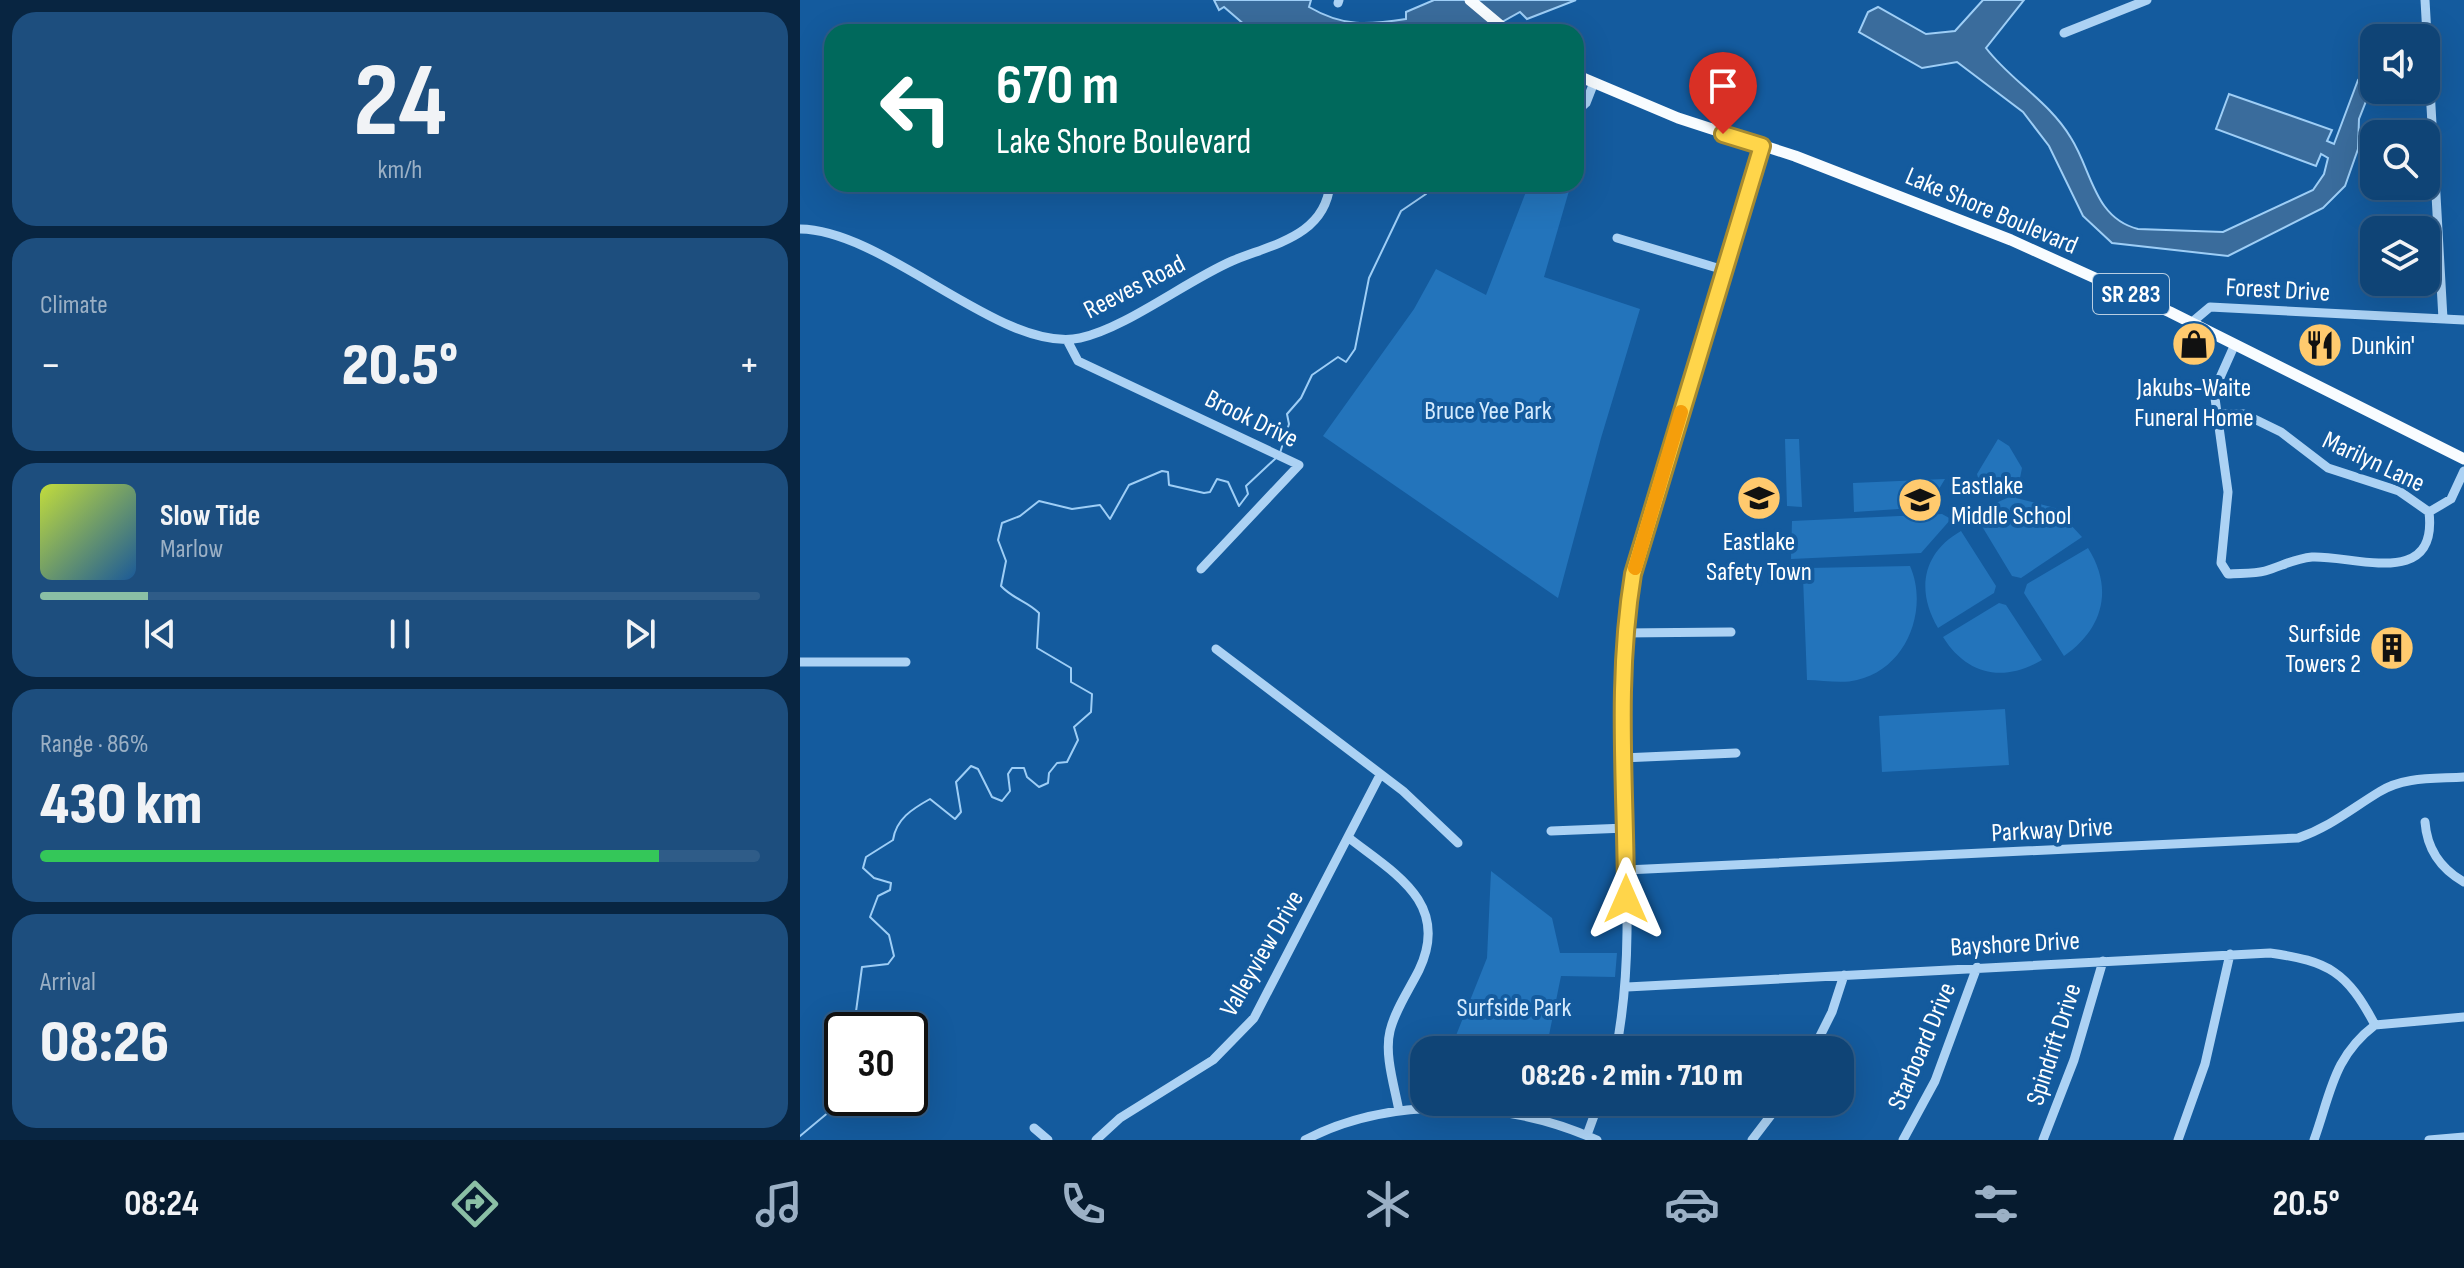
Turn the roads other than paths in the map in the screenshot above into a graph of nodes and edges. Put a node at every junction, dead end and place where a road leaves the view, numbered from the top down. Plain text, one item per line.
1 (1470, 0) edge
2 (2147, 0) edge
3 (2425, 0) edge
4 (1498, 24) edge
5 (2064, 33) dead end
6 (1584, 80) edge
7 (1593, 85) junction
8 (1584, 105) edge
9 (1762, 146) junction
10 (1329, 192) edge
11 (800, 229) edge
12 (1617, 238) dead end
13 (1724, 270) junction
14 (2443, 319) junction
15 (2464, 320) edge
16 (2191, 323) junction
17 (1067, 340) junction
18 (2235, 344) junction
19 (2215, 414) junction
20 (2464, 459) edge
21 (2464, 471) edge
22 (2429, 512) junction
23 (1201, 569) dead end
24 (1731, 632) dead end
25 (1623, 633) junction
26 (1216, 649) dead end
27 (800, 662) edge
28 (906, 662) dead end
29 (1736, 753) dead end
30 (1622, 758) junction
31 (1379, 777) junction
32 (2464, 777) edge
33 (2425, 822) dead end
34 (1626, 828) junction
35 (1551, 831) dead end
36 (1349, 838) junction
37 (1458, 843) dead end
38 (1626, 870) junction
39 (2464, 882) edge
40 (2230, 954) junction
41 (2103, 961) junction
42 (1977, 967) junction
43 (1844, 975) junction
44 (1627, 987) junction
45 (2464, 1017) edge
46 (2375, 1025) junction
47 (1618, 1036) edge
48 (1820, 1036) edge
49 (1399, 1111) junction
50 (1596, 1116) edge
51 (1770, 1116) edge
52 (1034, 1128) dead end
53 (2464, 1137) edge
54 (1592, 1138) edge
55 (1048, 1140) edge
56 (1096, 1140) edge
57 (1305, 1140) edge
58 (1752, 1140) edge
59 (1903, 1140) edge
60 (2043, 1140) edge
61 (2178, 1140) edge
62 (2314, 1140) edge
63 (2429, 1140) edge

1 - 4 main road
2 - 5 street
3 - 14 street
6 - 7 main road, Lake Shore Boulevard / SR 283
7 - 8 street
7 - 9 main road, Lake Shore Boulevard / SR 283
9 - 13 street
9 - 16 main road, Lake Shore Boulevard / SR 283
10 - 17 street, Reeves Road
11 - 17 street, Reeves Road
12 - 13 street
13 - 25 street
14 - 15 street, Forest Drive
14 - 16 street, Forest Drive
16 - 18 main road, Lake Shore Boulevard / SR 283
17 - 23 street, Brook Drive
18 - 19 street
18 - 20 main road, Lake Shore Boulevard / SR 283
19 - 22 street, Marilyn Lane
19 - 22 street
21 - 22 street
24 - 25 street
25 - 30 street
26 - 31 street
27 - 28 street
29 - 30 street
30 - 34 street
31 - 36 street, Valleyview Drive
31 - 37 street
32 - 38 street, Parkway Drive
33 - 39 street
34 - 35 street
34 - 38 street
36 - 49 street
36 - 56 street, Valleyview Drive
38 - 44 street
40 - 41 street, Bayshore Drive
40 - 46 street, Bayshore Drive
40 - 61 street
41 - 42 street, Bayshore Drive
41 - 60 street, Spindrift Drive
42 - 43 street, Bayshore Drive
42 - 59 street, Starboard Drive
43 - 44 street, Bayshore Drive
43 - 48 street
44 - 47 street
45 - 46 street
46 - 62 street
49 - 54 street
49 - 57 street
50 - 54 street
51 - 58 street
52 - 55 street
53 - 63 street

